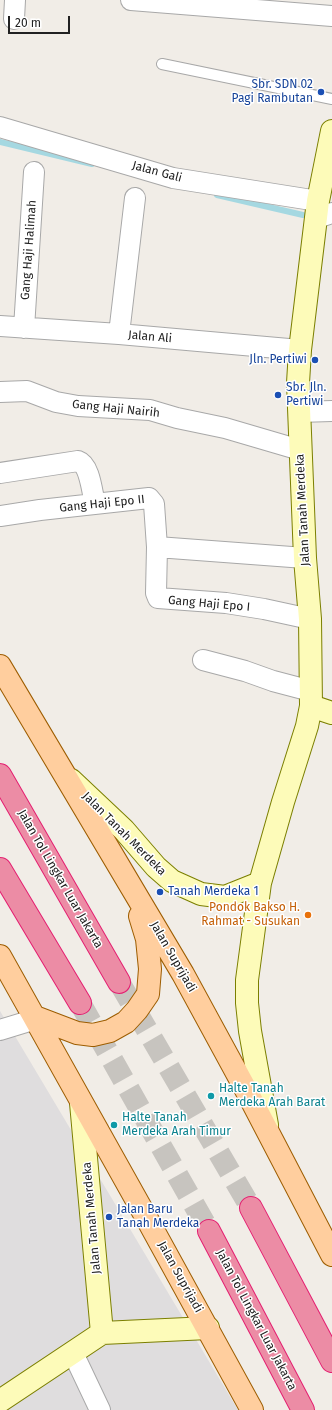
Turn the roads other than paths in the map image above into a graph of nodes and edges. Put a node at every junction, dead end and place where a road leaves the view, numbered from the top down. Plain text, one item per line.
1 (131, 0) edge
2 (332, 16) edge
3 (162, 64) dead end
4 (332, 99) edge
5 (0, 127) edge
6 (332, 131) edge
7 (34, 172) dead end
8 (135, 198) dead end
9 (323, 210) edge
10 (0, 326) edge
11 (24, 328) junction
12 (119, 334) junction
13 (300, 350) junction
14 (0, 392) edge
15 (332, 410) edge
16 (299, 412) junction
17 (300, 450) junction
18 (0, 473) edge
19 (95, 504) junction
20 (0, 516) edge
21 (157, 547) junction
22 (305, 558) junction
23 (310, 619) junction
24 (203, 660) dead end
25 (0, 666) edge
26 (311, 699) junction
27 (332, 713) edge
28 (61, 771) junction
29 (0, 775) edge
30 (0, 869) edge
31 (260, 883) junction
32 (130, 885) junction
33 (0, 956) edge
34 (119, 982) tunnel mouth
35 (80, 1003) tunnel mouth
36 (35, 1018) junction
37 (0, 1030) edge
38 (82, 1103) junction
39 (268, 1133) junction
40 (250, 1208) tunnel mouth
41 (209, 1231) tunnel mouth
42 (332, 1255) edge
43 (208, 1328) junction
44 (102, 1334) junction
45 (73, 1353) junction
46 (332, 1361) edge
47 (0, 1401) edge
48 (100, 1410) edge
49 (252, 1410) edge
50 (303, 1410) edge

1 - 2 street
3 - 4 lane
5 - 9 street, Jalan Gali
6 - 9 street, Jalan Tanah Merdeka
7 - 11 street, Gang Haji Halimah
8 - 12 street
9 - 13 street, Jalan Tanah Merdeka
10 - 11 street, Jalan Ali
11 - 12 street, Jalan Ali
12 - 13 street, Jalan Ali
13 - 16 street, Jalan Tanah Merdeka
14 - 17 street, Gang Haji Nairih
15 - 16 street
16 - 17 street, Jalan Tanah Merdeka
17 - 22 street, Jalan Tanah Merdeka
18 - 19 street
19 - 20 street, Gang Haji Epo II
19 - 21 street, Gang Haji Epo II
21 - 22 street
21 - 23 street, Gang Haji Epo I
22 - 23 street, Jalan Tanah Merdeka
23 - 26 street, Jalan Tanah Merdeka
24 - 26 street
25 - 28 main road, Jalan Suprijadi
26 - 27 street
26 - 31 street, Jalan Tanah Merdeka
28 - 31 street, Jalan Tanah Merdeka
28 - 32 main road, Jalan Suprijadi
29 - 34 highway, Jalan Tol Lingkar Luar Jakarta
30 - 35 highway
31 - 39 street, Jalan Tanah Merdeka
32 - 36 main road
32 - 39 main road, Jalan Suprijadi
33 - 36 main road, Jalan Suprijadi
36 - 37 street
36 - 38 main road, Jalan Suprijadi
38 - 43 main road, Jalan Suprijadi
38 - 44 street, Jalan Tanah Merdeka
39 - 42 main road, Jalan Suprijadi
40 - 46 highway
41 - 50 highway, Jalan Tol Lingkar Luar Jakarta
43 - 44 street
43 - 49 main road, Jalan Suprijadi
44 - 45 street
45 - 47 street
45 - 48 street

